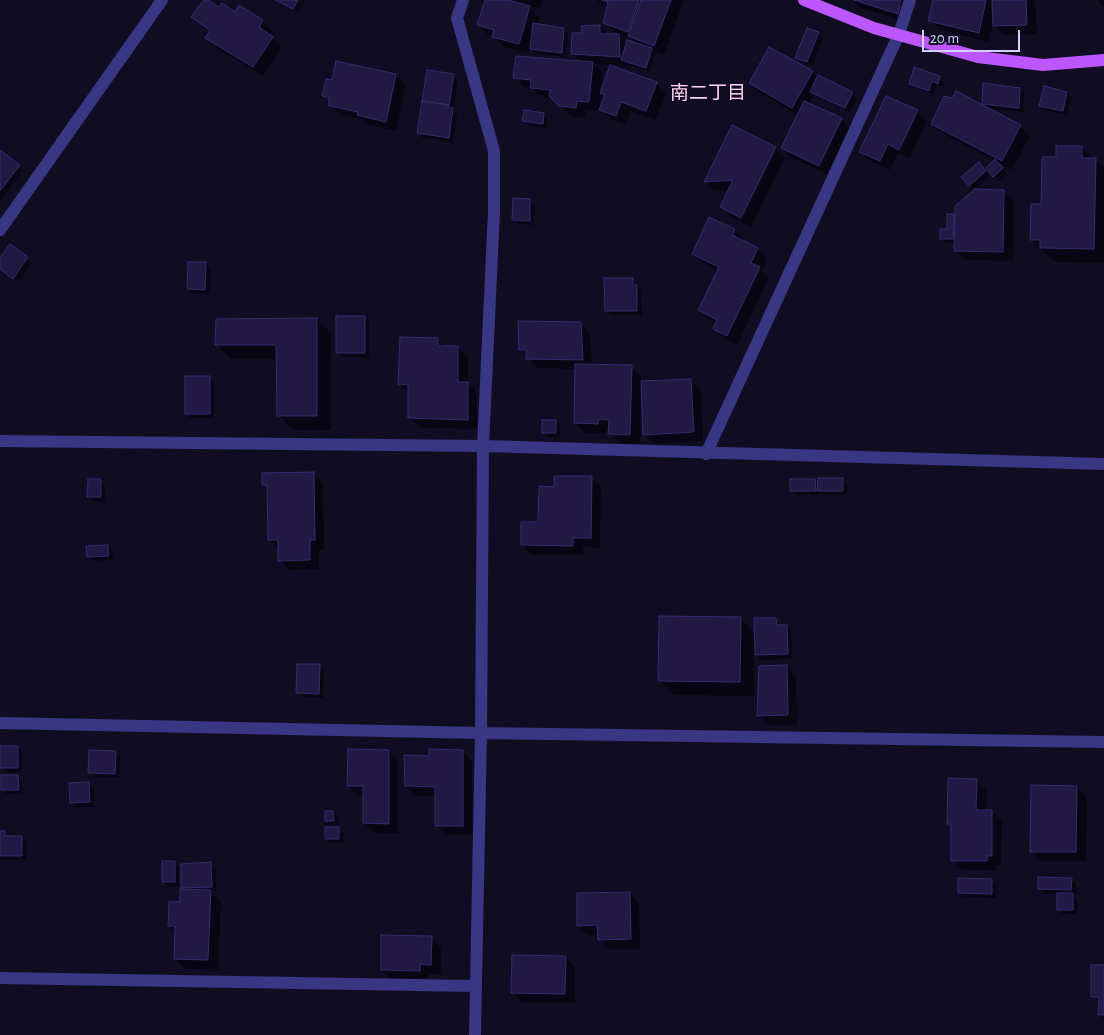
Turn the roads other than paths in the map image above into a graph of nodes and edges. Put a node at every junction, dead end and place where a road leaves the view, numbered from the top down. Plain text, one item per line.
1 (162, 0) edge
2 (463, 0) edge
3 (804, 0) edge
4 (910, 0) edge
5 (899, 34) junction
6 (1104, 60) edge
7 (0, 230) edge
8 (0, 441) edge
9 (483, 446) junction
10 (706, 454) junction
11 (1104, 464) edge
12 (0, 723) edge
13 (481, 733) junction
14 (1104, 742) edge
15 (0, 978) edge
16 (475, 986) junction
17 (475, 1035) edge

1 - 7 street
2 - 9 street
3 - 5 main road
4 - 5 street
5 - 6 main road
5 - 10 street
8 - 9 street
9 - 10 street
9 - 13 street
10 - 11 street
12 - 13 street
13 - 14 street
13 - 16 street
15 - 16 street
16 - 17 street

